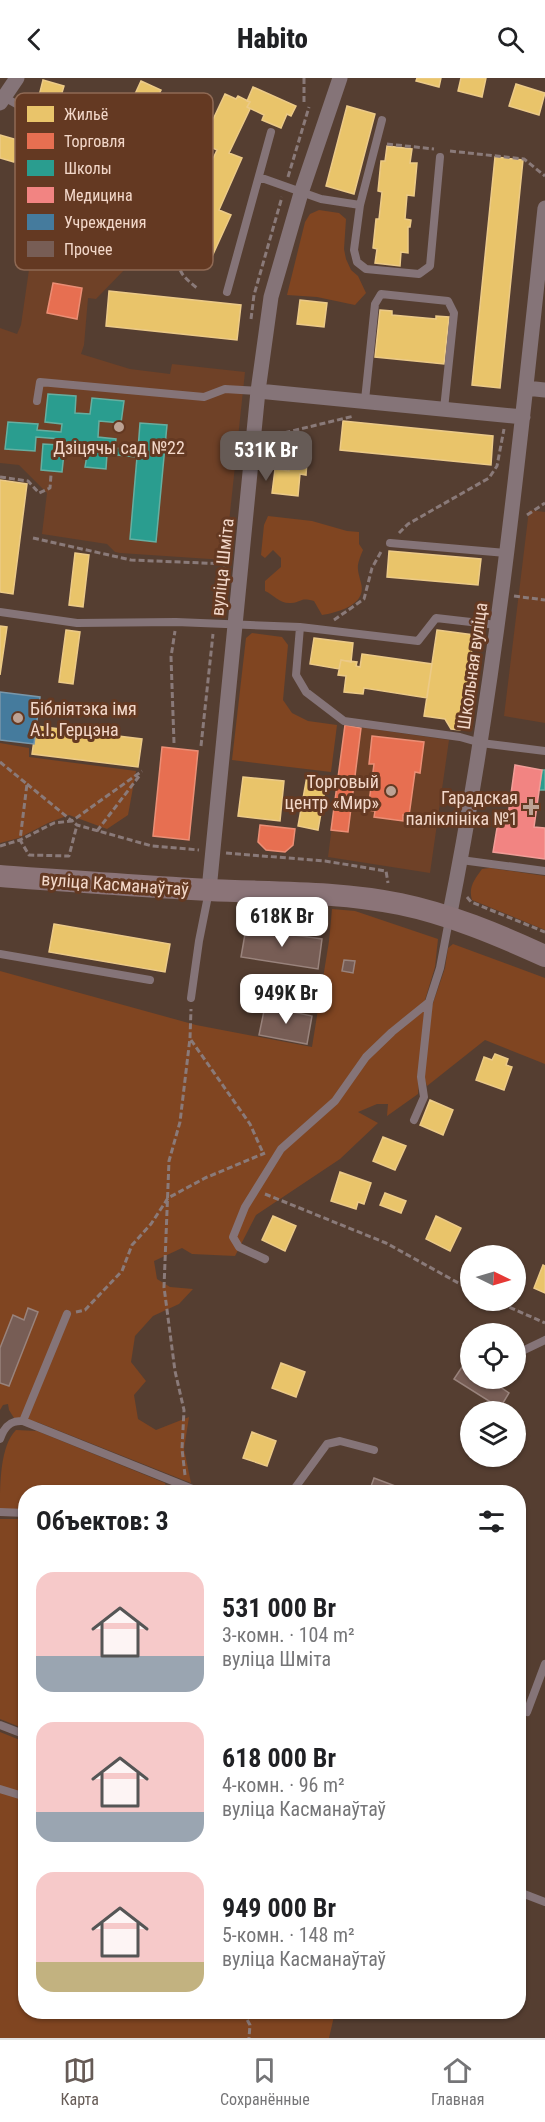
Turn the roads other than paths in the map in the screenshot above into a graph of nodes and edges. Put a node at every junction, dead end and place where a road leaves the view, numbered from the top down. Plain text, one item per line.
1 (17, 78) edge
2 (340, 78) edge
3 (2, 100) edge
4 (382, 120) dead end
5 (272, 132) dead end
6 (440, 157) dead end
7 (259, 177) junction
8 (301, 193) junction
9 (360, 205) junction
10 (545, 208) edge
11 (227, 292) dead end
12 (526, 388) junction
13 (545, 390) edge
14 (258, 391) junction
15 (37, 401) dead end
16 (364, 407) junction
17 (444, 409) junction
18 (523, 417) junction
19 (390, 543) road end
20 (506, 553) junction
21 (0, 612) edge
22 (236, 625) junction
23 (497, 626) junction
24 (300, 627) junction
25 (481, 743) junction
26 (545, 751) edge
27 (461, 860) junction
28 (545, 871) edge
29 (1, 879) edge
30 (209, 890) junction
31 (449, 918) junction
32 (0, 954) edge
33 (545, 956) edge
34 (150, 980) dead end
35 (191, 998) road end
36 (429, 1002) junction
37 (414, 1120) dead end
38 (265, 1259) dead end
39 (67, 1314) road end
40 (545, 1340) edge
41 (526, 1349) edge
42 (23, 1420) junction
43 (0, 1439) edge
44 (374, 1450) dead end
45 (181, 1485) edge
46 (297, 1485) edge
47 (0, 1512) edge
48 (18, 1513) edge
49 (545, 1664) edge
50 (527, 1712) dead end
51 (0, 1725) edge
52 (18, 1732) edge
53 (0, 1789) edge
54 (18, 1795) edge
55 (526, 1895) edge
56 (545, 1902) edge

1 - 3 street
2 - 8 street, вуліца Шміта
4 - 9 lane
5 - 7 lane
6 - 9 lane
7 - 8 lane
7 - 11 lane
8 - 9 lane
8 - 14 street, вуліца Шміта
10 - 12 street, Школьная вуліца
12 - 13 street
12 - 18 street, Школьная вуліца
14 - 15 lane
14 - 16 street
14 - 22 street, вуліца Шміта
16 - 17 street
16 - 17 lane
17 - 18 street
18 - 20 street, Школьная вуліца
19 - 20 lane
20 - 23 street, Школьная вуліца
21 - 22 lane
22 - 24 lane
22 - 30 street, вуліца Шміта
23 - 24 lane
23 - 25 street, Школьная вуліца
24 - 25 lane
25 - 26 lane
25 - 27 street, Школьная вуліца
27 - 28 lane
27 - 31 street, Школьная вуліца
29 - 30 main road, вуліца Касманаўтаў
30 - 31 main road, вуліца Касманаўтаў
30 - 35 lane
31 - 33 main road, вуліца Касманаўтаў
31 - 36 lane
32 - 34 lane
36 - 37 lane
36 - 38 lane
39 - 42 lane
40 - 41 lane
42 - 43 lane
42 - 45 lane
44 - 46 lane
47 - 48 lane
49 - 50 lane
51 - 52 lane
53 - 54 lane
55 - 56 lane

